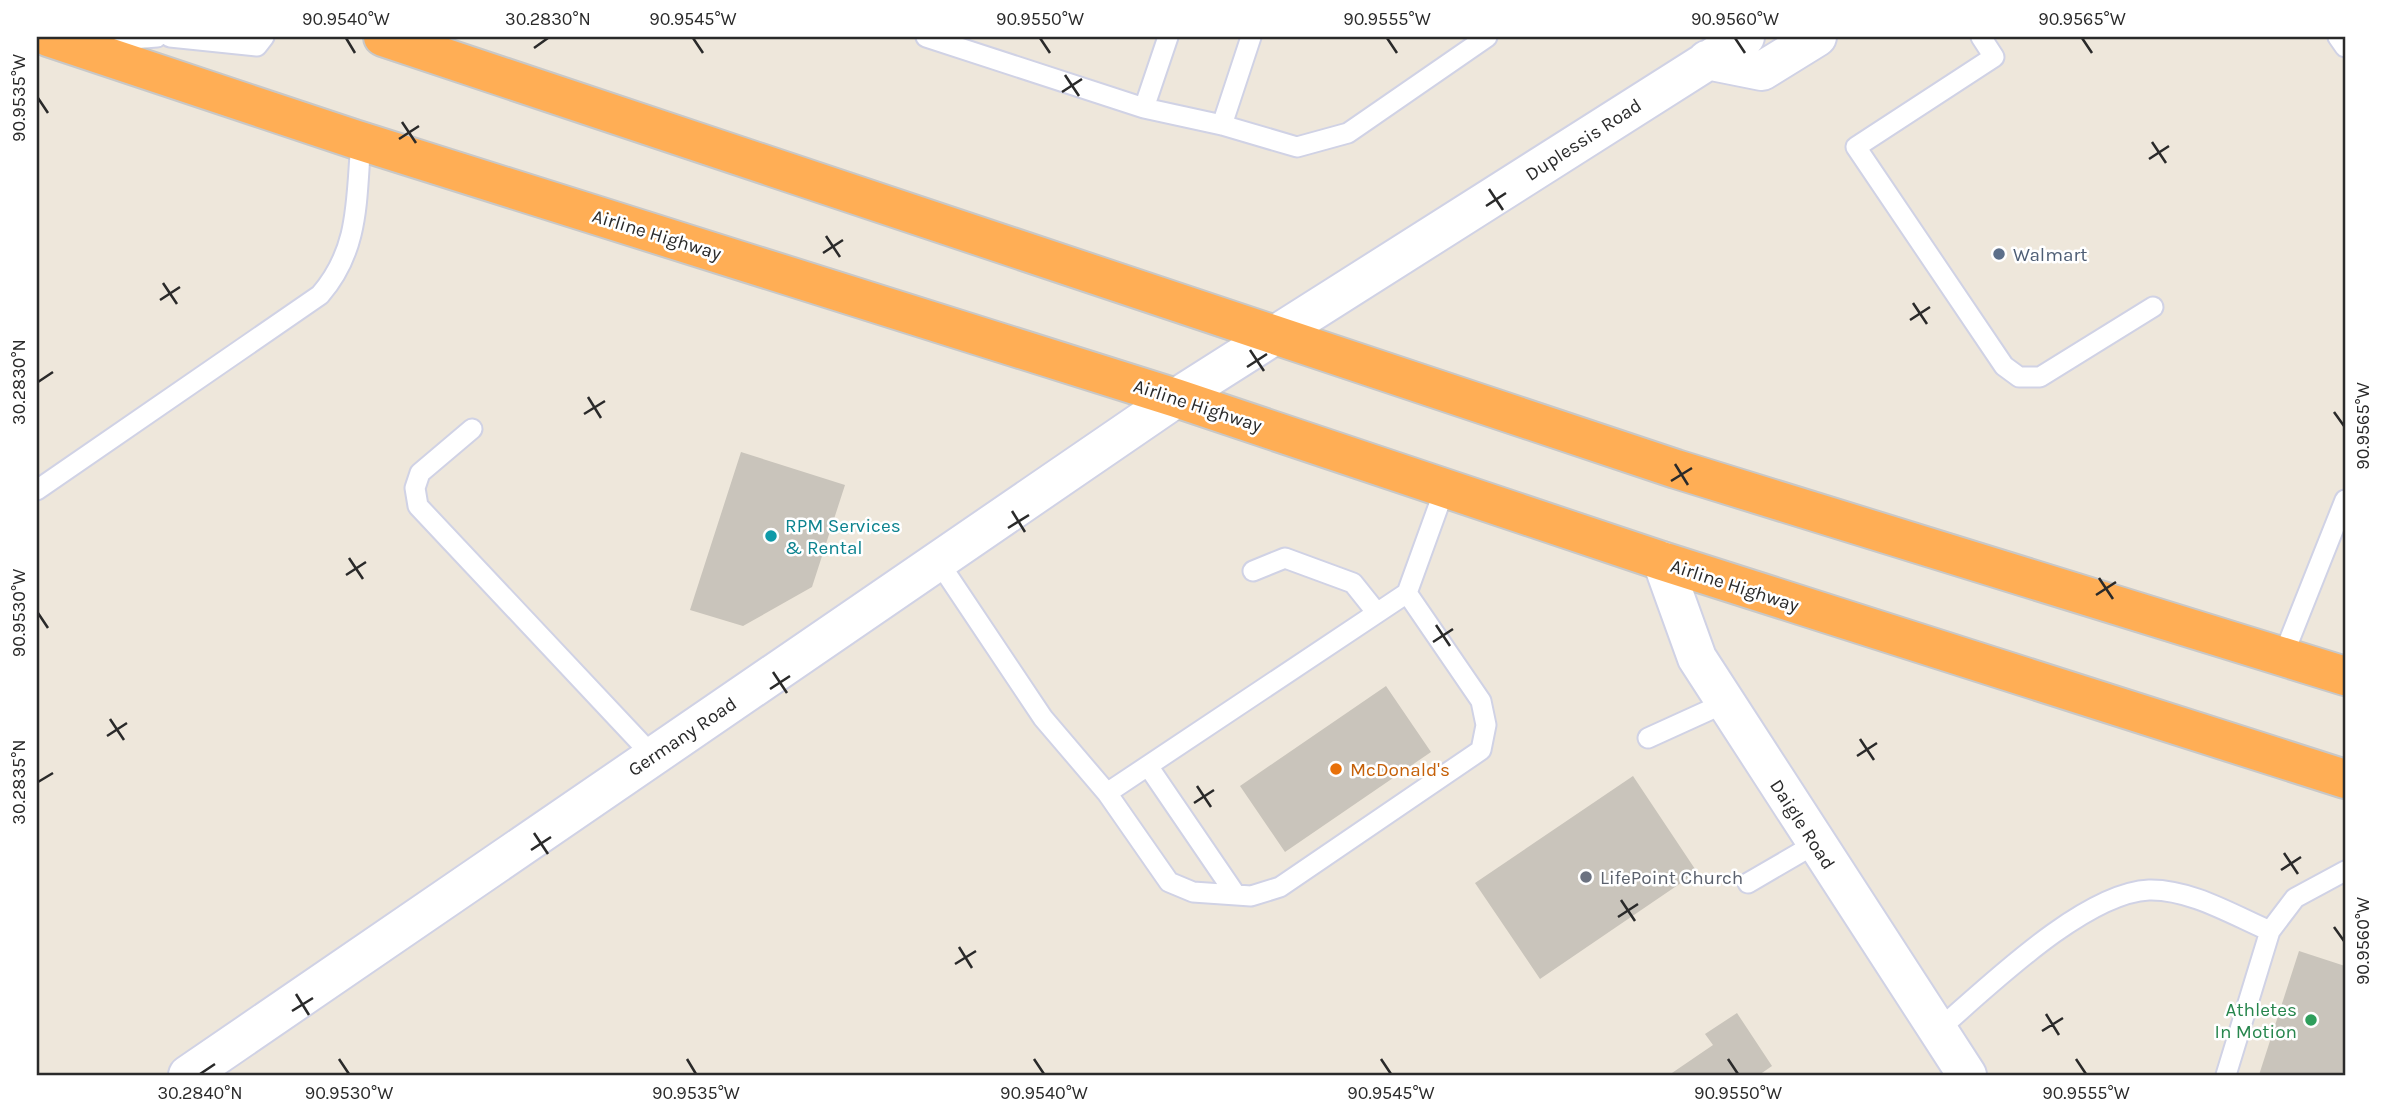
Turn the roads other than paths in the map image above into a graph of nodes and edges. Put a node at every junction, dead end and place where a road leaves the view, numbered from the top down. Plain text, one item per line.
1 (157, 37) edge
2 (170, 37) edge
3 (264, 37) edge
4 (383, 37) edge
5 (928, 37) edge
6 (1168, 37) edge
7 (1251, 37) edge
8 (1487, 37) edge
9 (1745, 37) edge
10 (1817, 37) edge
11 (1982, 37) edge
12 (2338, 37) edge
13 (59, 40) edge
14 (2345, 47) edge
15 (1707, 60) junction
16 (1143, 108) junction
17 (1222, 125) junction
18 (360, 141) junction
19 (2153, 307) dead end
20 (1280, 334) junction
21 (1176, 398) junction
22 (472, 429) dead end
23 (1445, 488) junction
24 (37, 490) edge
25 (2345, 500) edge
26 (938, 561) junction
27 (1662, 562) junction
28 (1253, 571) dead end
29 (1407, 593) junction
30 (1377, 613) junction
31 (2283, 656) junction
32 (2345, 676) edge
33 (1725, 703) junction
34 (1648, 738) dead end
35 (653, 756) junction
36 (1148, 766) junction
37 (2345, 779) edge
38 (1107, 793) junction
39 (1815, 844) junction
40 (2345, 871) edge
41 (1748, 883) dead end
42 (1236, 895) junction
43 (2270, 931) junction
44 (1937, 1031) junction
45 (188, 1075) edge
46 (1967, 1075) edge
47 (2226, 1075) edge

1 - 13 lane
2 - 3 lane
4 - 20 highway
5 - 16 lane
6 - 16 lane
7 - 17 lane
8 - 17 lane
9 - 15 main road, Duplessis Road
10 - 15 main road
11 - 19 lane
12 - 14 lane
13 - 18 highway, Airline Highway
15 - 20 main road, Duplessis Road
16 - 17 lane
18 - 21 highway, Airline Highway
18 - 24 lane
20 - 21 main road, Duplessis Road
20 - 31 highway
21 - 23 highway, Airline Highway
21 - 26 main road, Germany Road
22 - 35 lane
23 - 27 highway, Airline Highway
23 - 29 lane
25 - 31 lane
26 - 35 main road, Germany Road
26 - 38 lane
27 - 33 main road, Daigle Road
27 - 37 highway, Airline Highway
28 - 30 lane
29 - 30 lane
29 - 42 lane
30 - 36 lane
31 - 32 highway
33 - 34 lane
33 - 39 main road, Daigle Road
35 - 45 main road, Germany Road
36 - 38 lane
36 - 42 lane
38 - 42 lane
39 - 41 lane
39 - 44 main road, Daigle Road
40 - 43 lane
43 - 44 lane
43 - 47 lane
44 - 46 main road, Daigle Road

